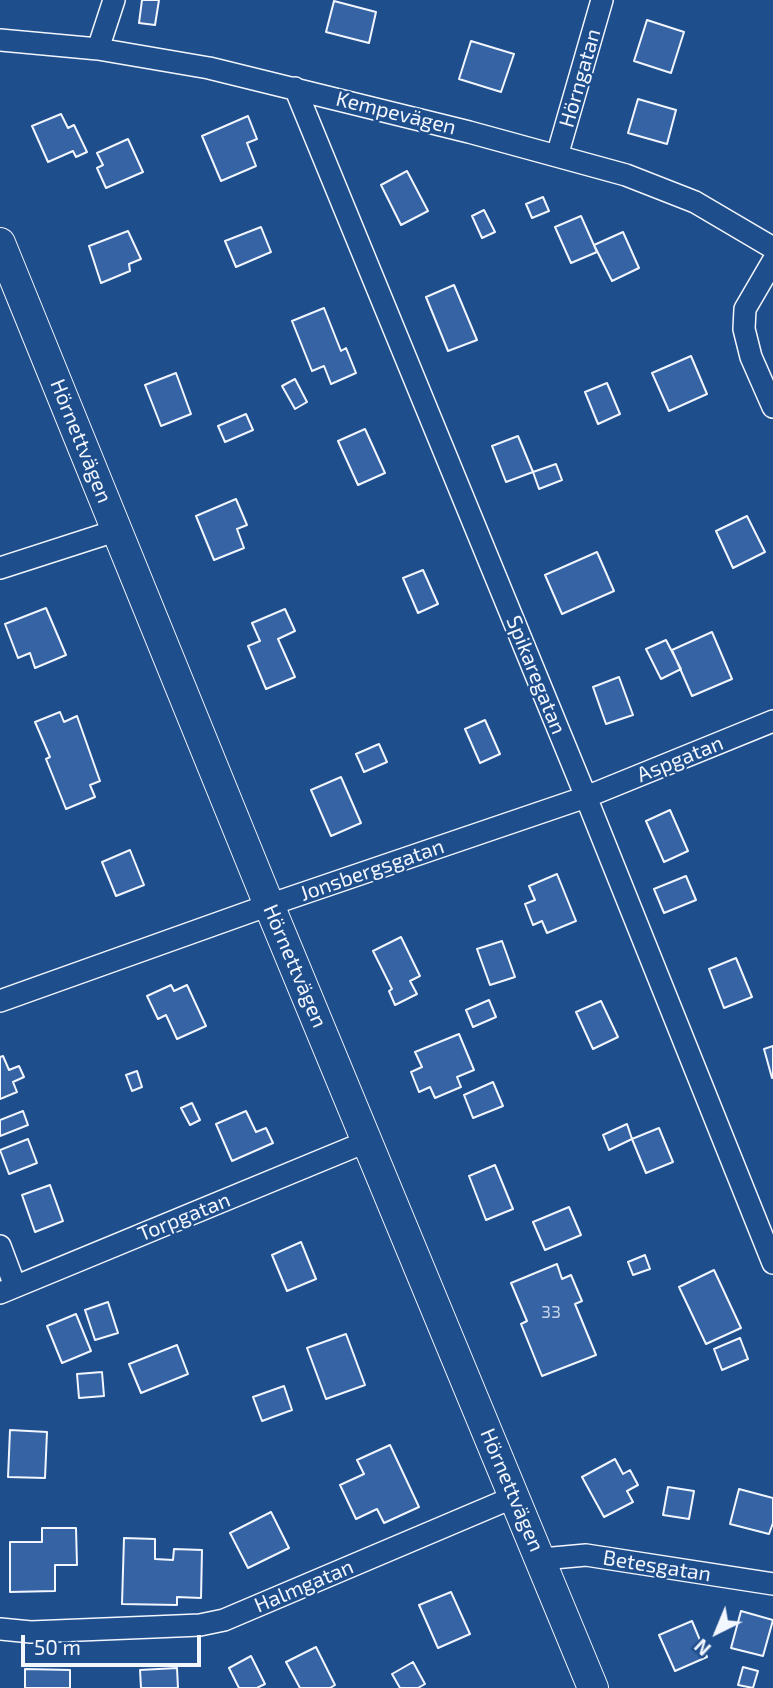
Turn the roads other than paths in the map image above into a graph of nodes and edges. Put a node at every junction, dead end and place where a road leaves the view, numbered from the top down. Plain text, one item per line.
1 (114, 0) edge
2 (602, 0) edge
3 (0, 40) edge
4 (98, 49) junction
5 (295, 88) junction
6 (557, 156) junction
7 (773, 248) edge
8 (1, 249) edge
9 (773, 261) edge
10 (773, 407) edge
11 (118, 530) junction
12 (0, 568) edge
13 (773, 721) edge
14 (586, 797) junction
15 (269, 905) junction
16 (0, 1001) edge
17 (368, 1141) junction
18 (0, 1246) edge
19 (773, 1263) edge
20 (7, 1289) edge
21 (514, 1497) junction
22 (542, 1559) junction
23 (773, 1584) edge
24 (0, 1629) edge
25 (593, 1688) edge

1 - 4 street
2 - 6 street, Hörngatan
3 - 4 street, Kempevägen
4 - 5 street, Kempevägen
5 - 6 street, Kempevägen
5 - 14 street, Spikaregatan
6 - 7 street, Kempevägen
8 - 11 street, Hörnettvägen
9 - 10 street
11 - 12 street
11 - 15 street, Hörnettvägen
13 - 14 street, Aspgatan
14 - 15 street, Jonsbergsgatan
14 - 19 street, Spikaregatan
15 - 16 street, Jonsbergsgatan
15 - 17 street, Hörnettvägen
17 - 20 street, Torpgatan
17 - 21 street, Hörnettvägen
18 - 20 street
21 - 22 street, Hörnettvägen
21 - 24 street, Halmgatan
22 - 23 street, Betesgatan
22 - 25 street, Hörnettvägen

